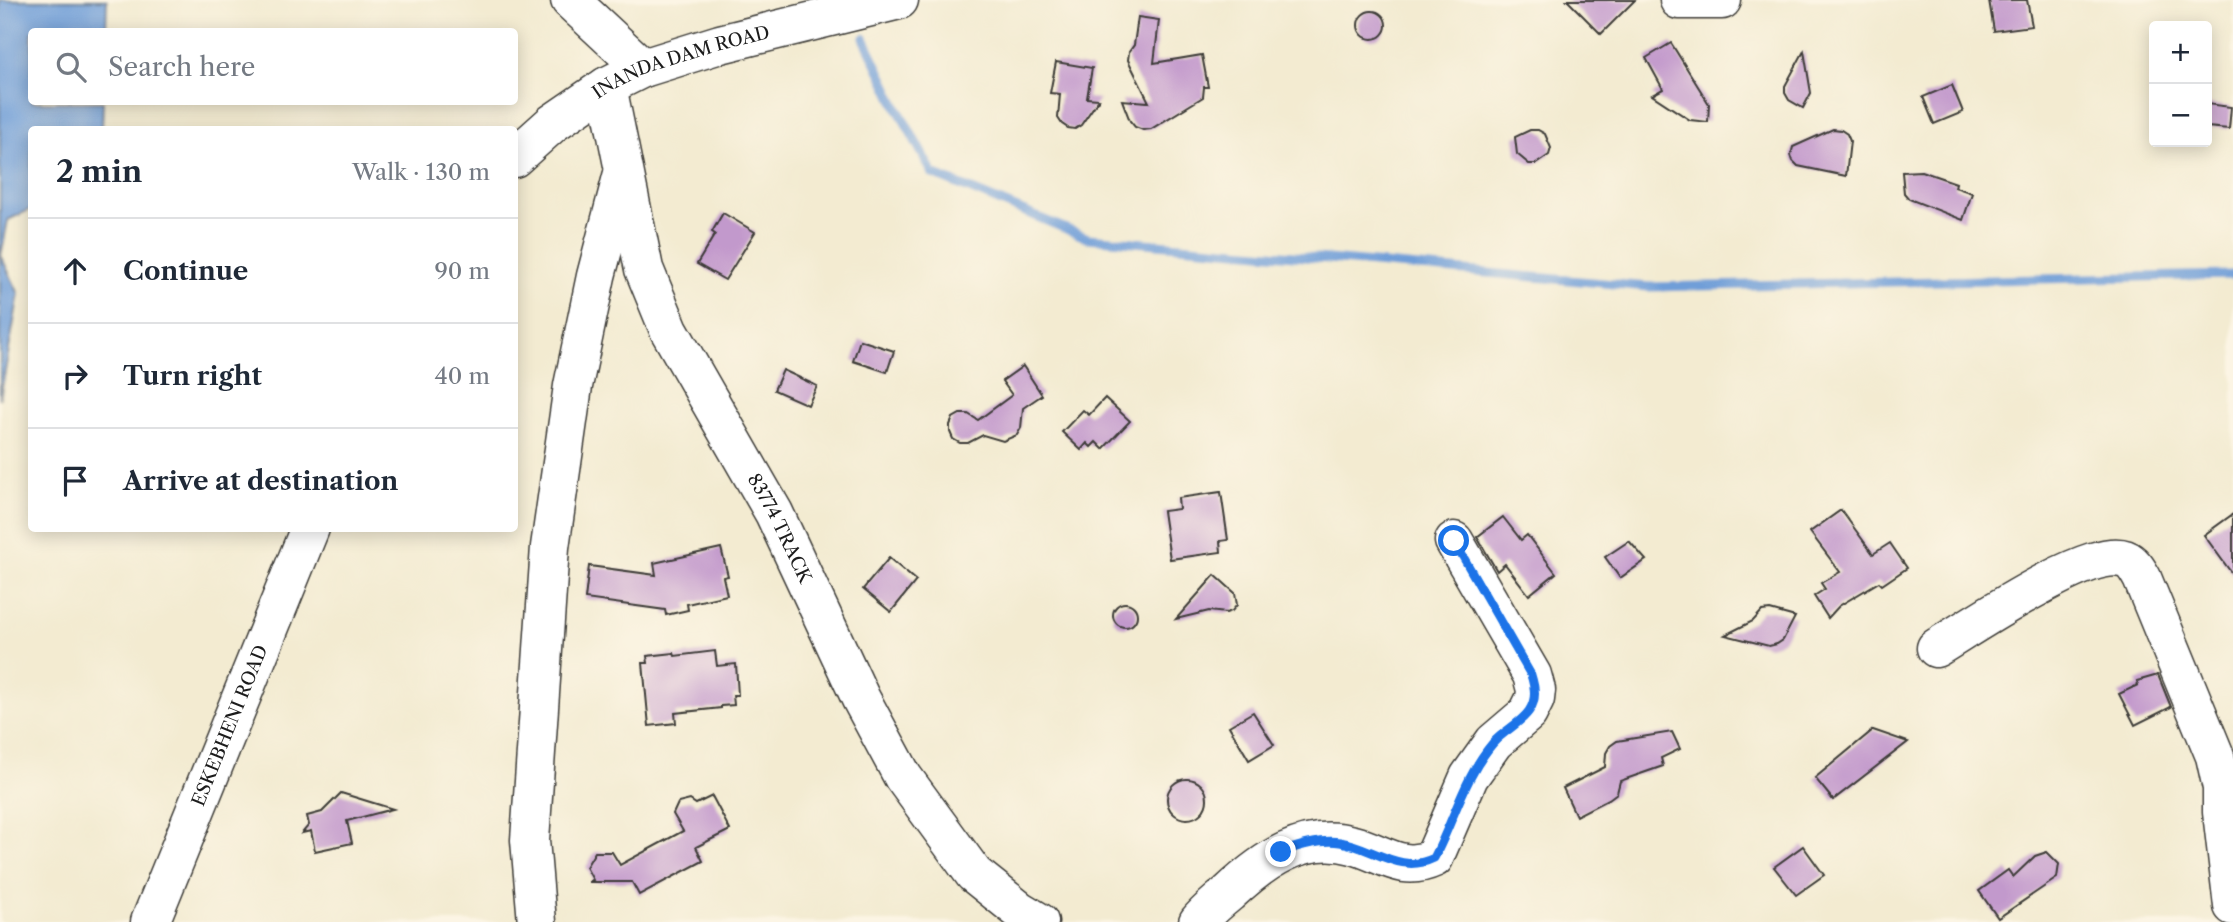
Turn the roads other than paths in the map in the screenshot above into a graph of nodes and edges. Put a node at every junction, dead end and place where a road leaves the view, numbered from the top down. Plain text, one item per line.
1 (570, 0) edge
2 (899, 0) edge
3 (1679, 0) edge
4 (1722, 0) edge
5 (643, 68) junction
6 (607, 86) junction
7 (518, 154) edge
8 (624, 168) junction
9 (308, 532) edge
10 (1454, 541) dead end
11 (1936, 648) dead end
12 (2233, 906) edge
13 (1027, 918) edge
14 (2233, 921) edge
15 (150, 922) edge
16 (537, 922) edge
17 (1198, 922) edge
18 (2228, 922) edge

1 - 5 street
2 - 5 street, INANDA DAM ROAD
3 - 4 street
5 - 6 street, INANDA DAM ROAD
6 - 7 street, INANDA DAM ROAD
6 - 8 street, 83774 TRACK
8 - 13 street, 83774 TRACK
8 - 16 street
9 - 15 street, ESKEBHENI ROAD
10 - 17 street
11 - 12 street
14 - 18 street

